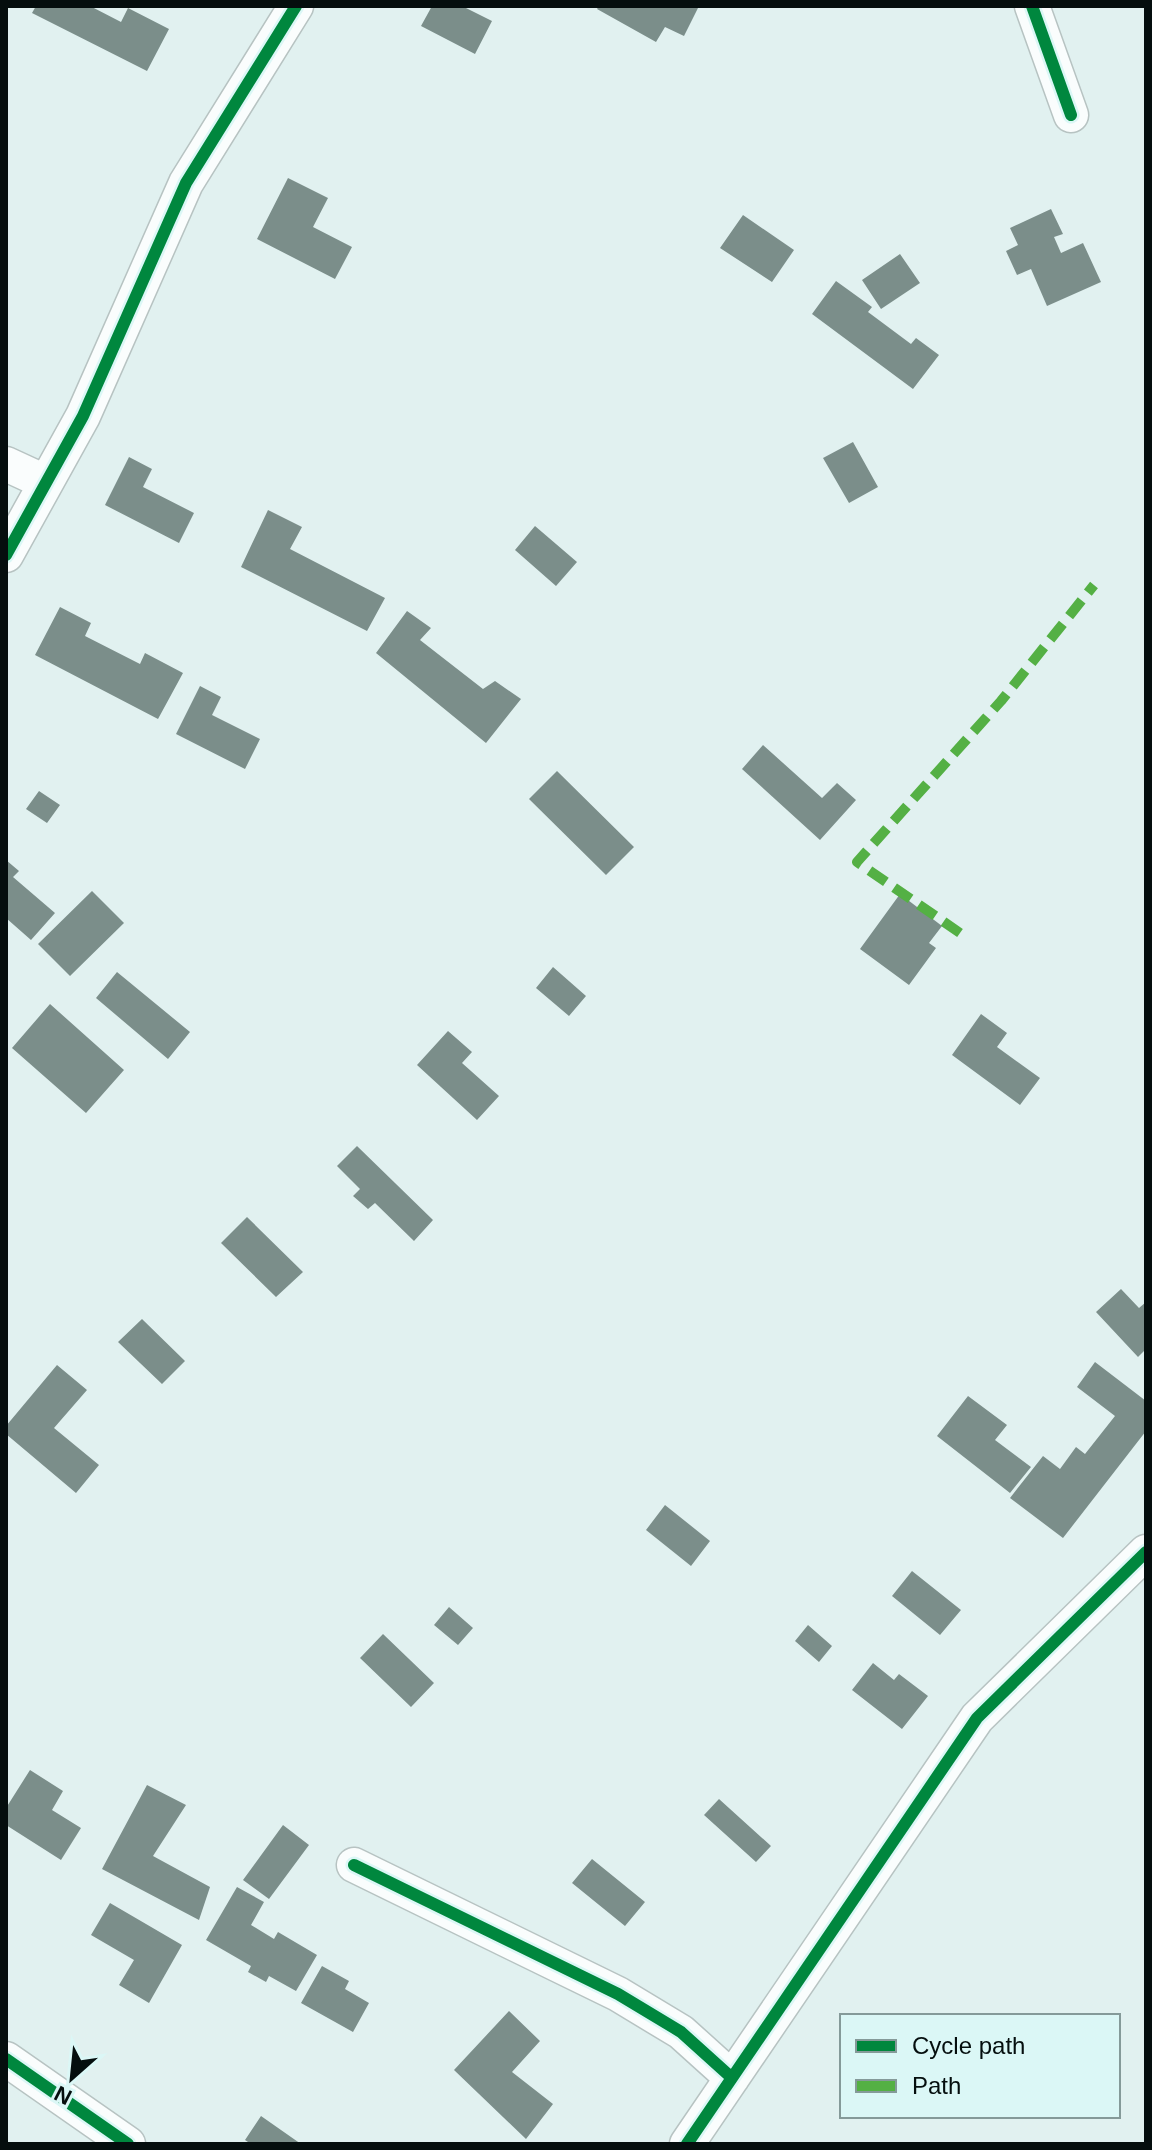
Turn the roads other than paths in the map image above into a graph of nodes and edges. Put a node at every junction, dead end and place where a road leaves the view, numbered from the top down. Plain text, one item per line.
1 (296, 6) edge
2 (1032, 6) edge
3 (1071, 115) dead end
4 (6, 464) edge
5 (45, 482) junction
6 (6, 555) edge
7 (1146, 1552) edge
8 (354, 1865) dead end
9 (6, 2059) edge
10 (732, 2078) junction
11 (128, 2144) edge
12 (687, 2144) edge

1 - 5 street
2 - 3 street
4 - 5 street
5 - 6 street
7 - 10 street
8 - 10 street
9 - 11 street
10 - 12 street

